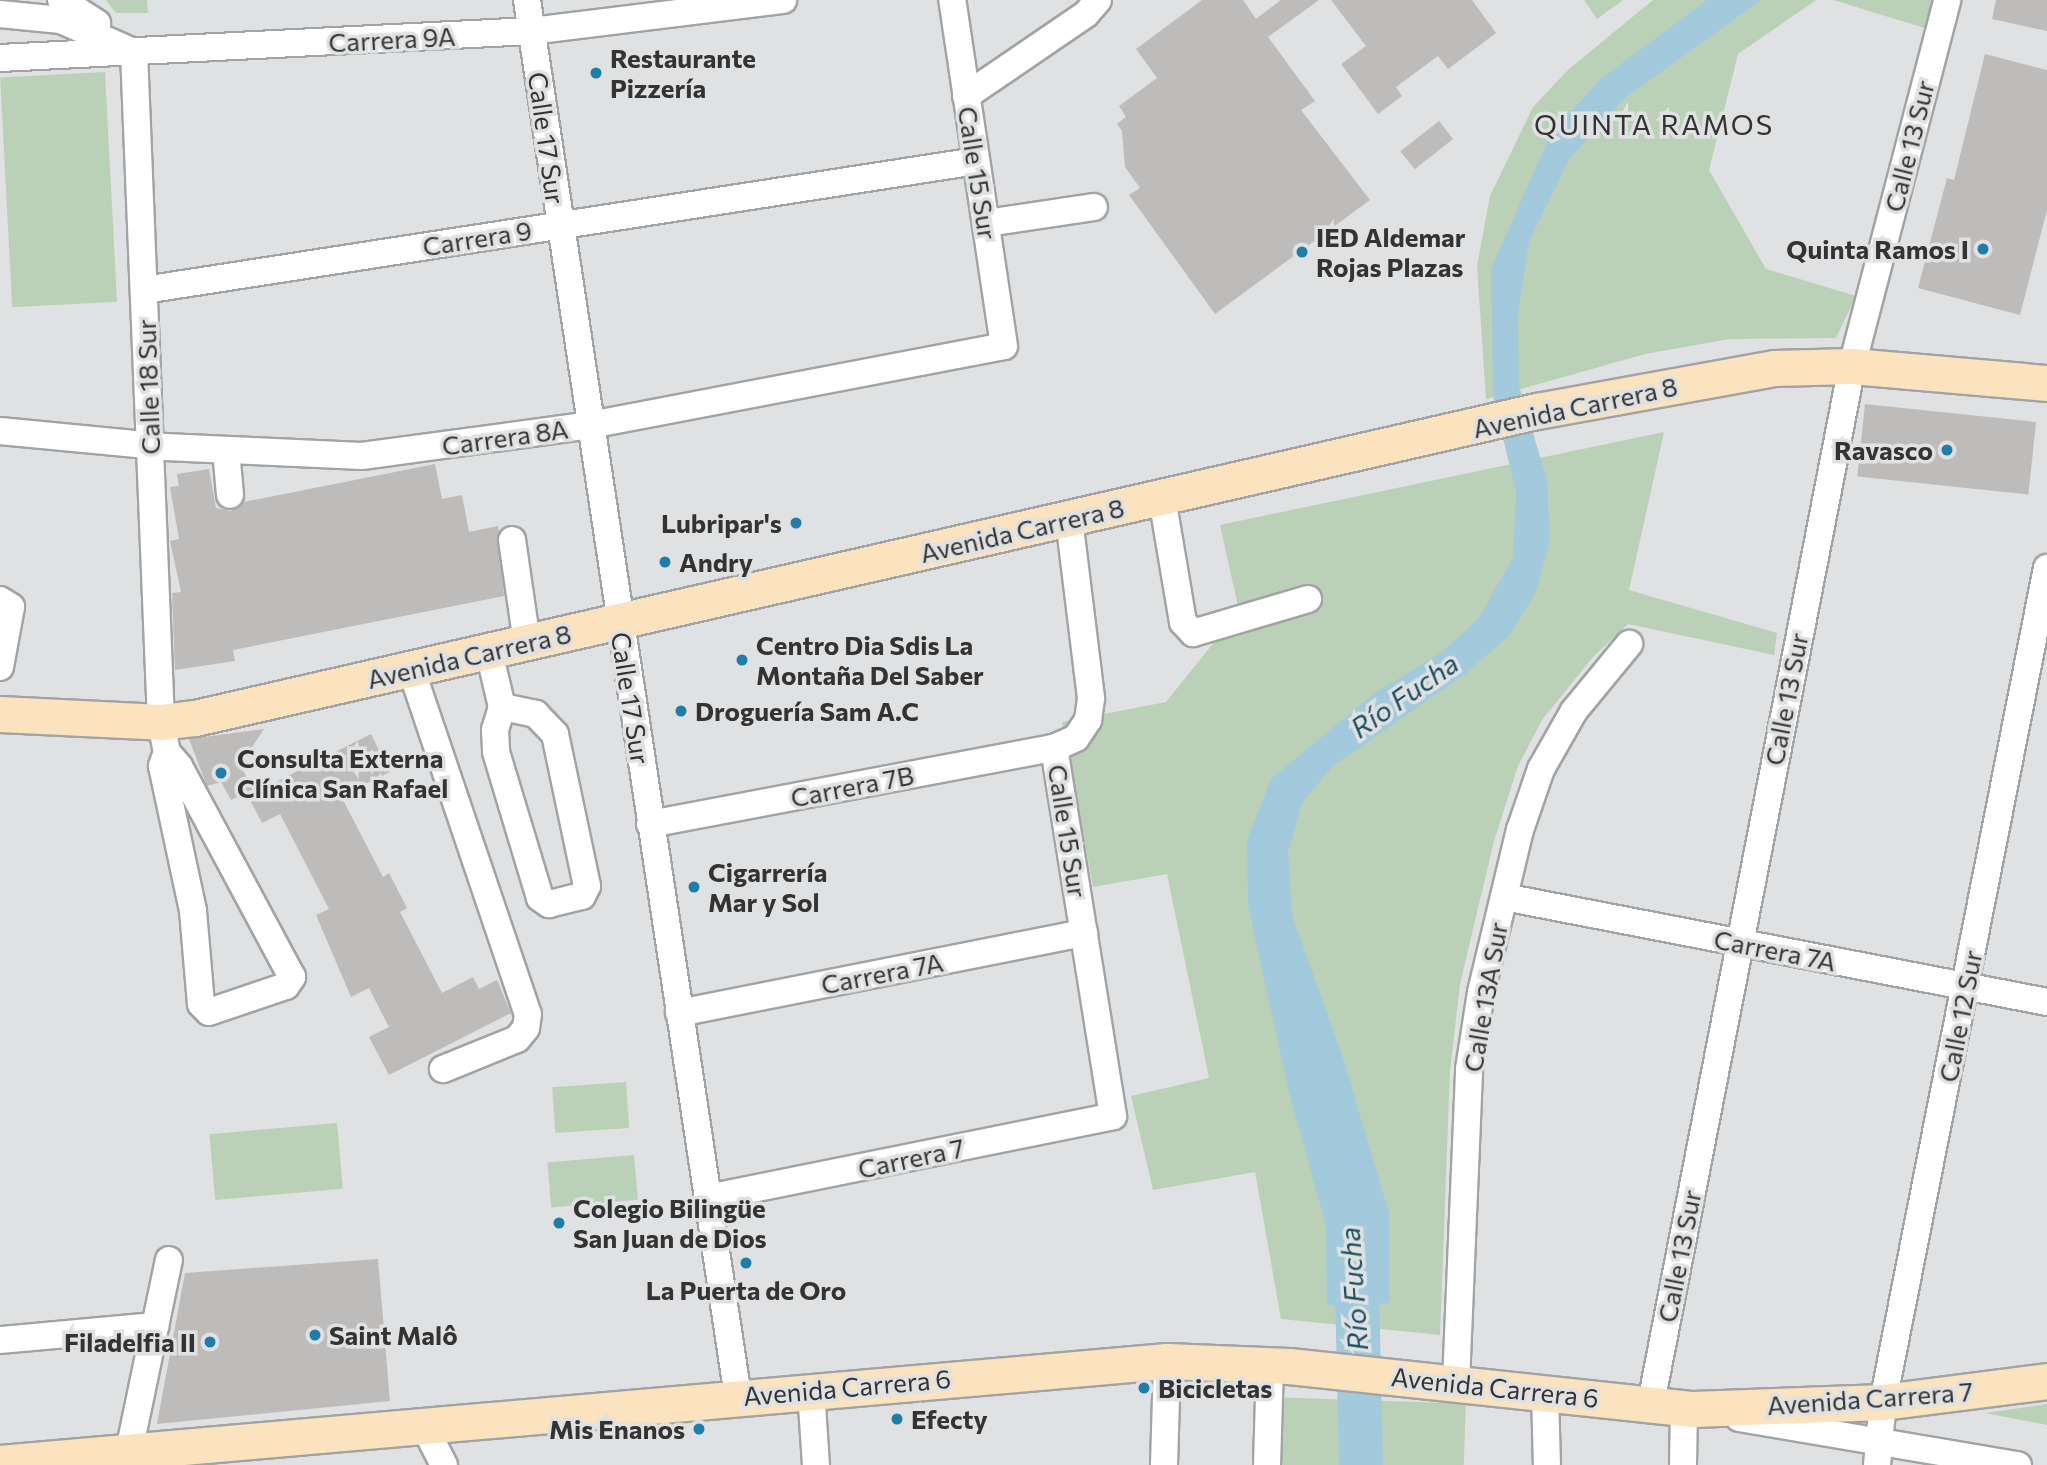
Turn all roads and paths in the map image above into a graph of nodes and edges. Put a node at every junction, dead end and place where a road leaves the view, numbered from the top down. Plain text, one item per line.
1 (61, 0) edge
2 (527, 0) edge
3 (783, 0) edge
4 (952, 0) edge
5 (1098, 0) edge
6 (1947, 0) edge
7 (0, 14) edge
8 (531, 32) junction
9 (134, 52) junction
10 (0, 58) edge
11 (966, 96) junction
12 (976, 161) junction
13 (1094, 206) dead end
14 (986, 223) junction
15 (560, 226) junction
16 (144, 290) junction
17 (1003, 346) joint
18 (1852, 366) junction
19 (2047, 383) edge
20 (590, 425) junction
21 (0, 431) edge
22 (150, 446) junction
23 (226, 450) junction
24 (230, 495) dead end
25 (1162, 498) junction
26 (1069, 520) junction
27 (513, 540) dead end
28 (2047, 568) edge
29 (1308, 599) dead end
30 (0, 600) edge
31 (620, 622) junction
32 (527, 643) junction
33 (1629, 644) dead end
34 (488, 652) junction
35 (0, 667) edge
36 (411, 669) junction
37 (502, 708) junction
38 (0, 714) edge
39 (164, 737) junction
40 (1054, 748) junction
41 (650, 824) junction
42 (1504, 897) junction
43 (1084, 933) junction
44 (1737, 943) junction
45 (1966, 987) junction
46 (2047, 1002) edge
47 (679, 1013) junction
48 (443, 1069) dead end
49 (1113, 1116) joint
50 (708, 1198) junction
51 (169, 1260) dead end
52 (155, 1326) junction
53 (0, 1340) edge
54 (1167, 1361) junction
55 (1270, 1365) junction
56 (2047, 1381) edge
57 (1456, 1383) junction
58 (811, 1390) junction
59 (1545, 1391) junction
60 (738, 1396) junction
61 (1883, 1402) junction
62 (1676, 1407) junction
63 (423, 1424) junction
64 (1877, 1453) edge
65 (131, 1458) edge
66 (0, 1463) edge
67 (444, 1465) edge
68 (816, 1465) edge
69 (1164, 1465) edge
70 (1267, 1465) edge
71 (1547, 1465) edge
72 (1683, 1465) edge
73 (2018, 1465) edge

1 - 9 street
2 - 8 street, Calle 17 Sur
3 - 8 street, Carrera 9A
4 - 11 street, Calle 15 Sur
5 - 11 street
6 - 18 street, Calle 13 Sur
7 - 9 street
8 - 9 street, Carrera 9A
8 - 15 street, Calle 17 Sur
9 - 10 street, Carrera 9A
9 - 16 street, Calle 18 Sur
11 - 12 street, Calle 15 Sur
12 - 14 street, Calle 15 Sur
12 - 15 street, Carrera 9
13 - 14 street
14 - 17 street, Calle 15 Sur
15 - 16 street, Carrera 9
15 - 20 street, Calle 17 Sur
16 - 22 street, Calle 18 Sur
17 - 20 street, Carrera 8A
18 - 19 main road, Avenida Carrera 8
18 - 25 main road, Avenida Carrera 8
18 - 44 street, Calle 13 Sur
20 - 23 street, Carrera 8A
20 - 31 street, Calle 17 Sur
21 - 22 street, Carrera 8A
22 - 23 street, Carrera 8A
22 - 39 street, Calle 18 Sur
23 - 24 street
25 - 26 main road, Avenida Carrera 8
25 - 29 street
26 - 31 main road, Avenida Carrera 8
26 - 40 street, Calle 15 Sur
27 - 32 street
28 - 45 street, Calle 12 Sur
30 - 35 street
31 - 32 main road, Avenida Carrera 8
31 - 41 street, Calle 17 Sur
32 - 34 main road, Avenida Carrera 8
33 - 42 street, Calle 13A Sur
34 - 36 main road, Avenida Carrera 8
34 - 37 street
36 - 39 main road, Avenida Carrera 8
36 - 48 street
37 - 37 street
38 - 39 main road, Avenida Carrera 8
39 - 39 street, Calle 18 Sur
40 - 41 street, Carrera 7B
40 - 43 street, Calle 15 Sur
41 - 47 street, Calle 17 Sur
42 - 44 street, Carrera 7A
42 - 57 street, Calle 13A Sur
43 - 47 street, Carrera 7A
43 - 49 street, Calle 15 Sur
44 - 45 street, Carrera 7A
44 - 62 street, Calle 13 Sur
45 - 46 street, Carrera 7A
45 - 61 street, Calle 12 Sur
47 - 50 street, Calle 17 Sur
49 - 50 street, Carrera 7
50 - 60 street, Calle 17 Sur
51 - 52 street
52 - 53 street
52 - 65 street
54 - 55 main road, Avenida Carrera 6
54 - 58 main road, Avenida Carrera 6
54 - 69 street
55 - 57 main road, Avenida Carrera 6
55 - 70 street
56 - 61 main road, Avenida Carrera 7
57 - 59 main road, Avenida Carrera 6
58 - 60 main road, Avenida Carrera 6
58 - 68 street
59 - 62 main road, Avenida Carrera 6
59 - 71 street
60 - 63 main road, Avenida Carrera 6
61 - 62 main road, Avenida Carrera 7
61 - 64 street, Calle 12 Sur
62 - 64 street
62 - 72 street, Calle 13 Sur
63 - 65 main road, Avenida Carrera 6
63 - 67 street
64 - 73 street
65 - 66 main road, Avenida Carrera 6

